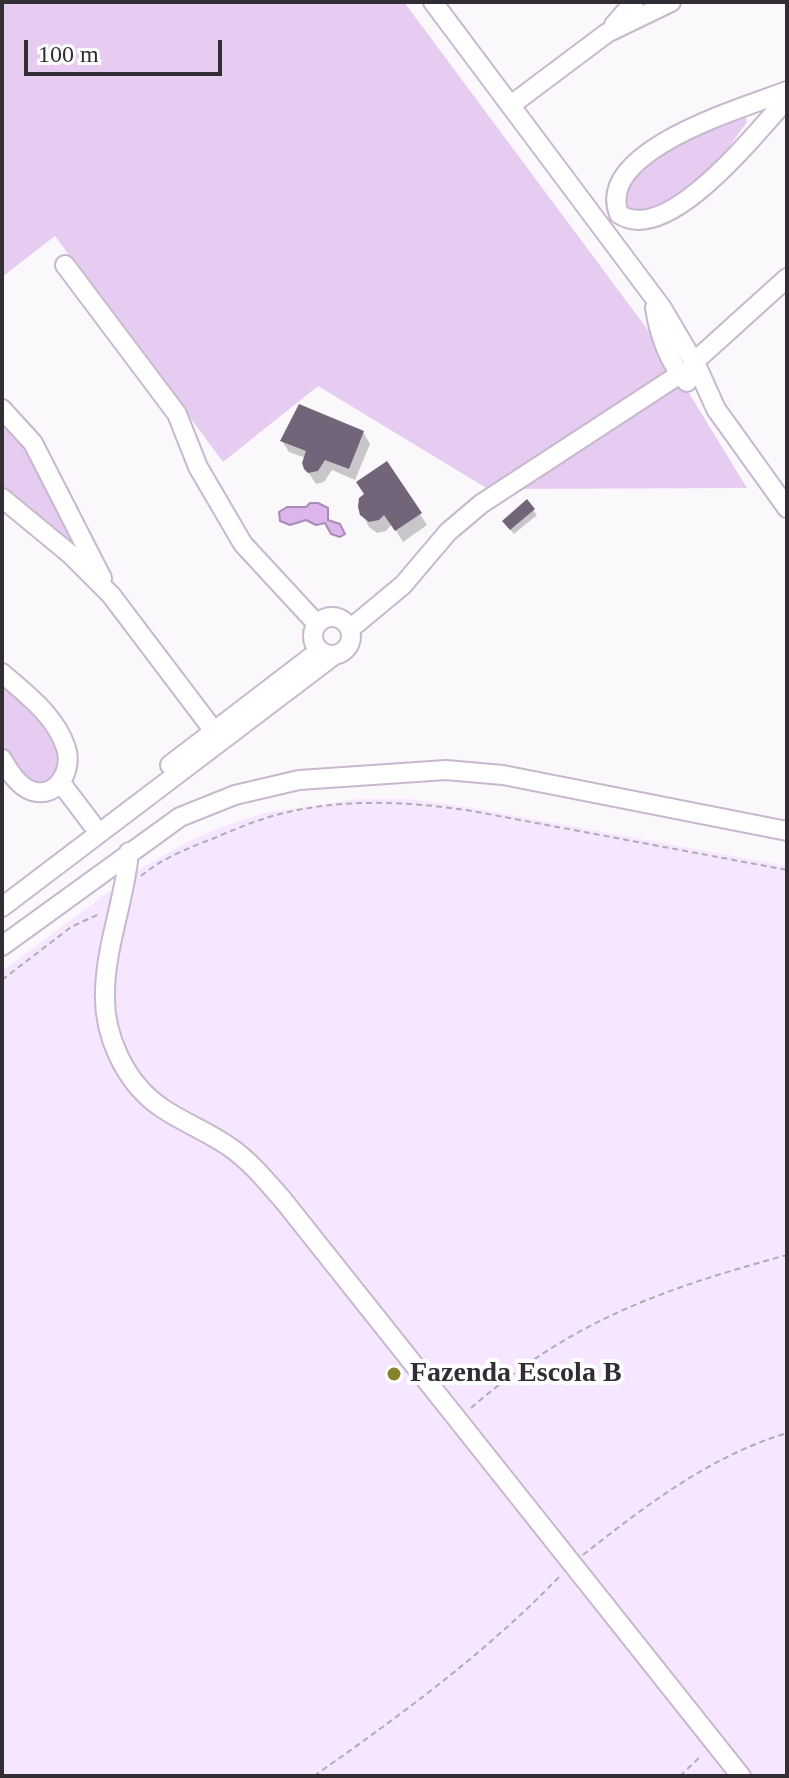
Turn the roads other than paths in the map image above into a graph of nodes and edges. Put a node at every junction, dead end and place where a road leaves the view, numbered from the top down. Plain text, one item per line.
1 (433, 2) edge
2 (634, 2) edge
3 (671, 2) edge
4 (648, 6) edge
5 (607, 33) junction
6 (787, 91) edge
7 (787, 99) edge
8 (511, 105) junction
9 (748, 106) junction
10 (761, 127) junction
11 (619, 214) junction
12 (602, 227) junction
13 (65, 265) dead end
14 (787, 278) edge
15 (780, 288) edge
16 (687, 368) junction
17 (2, 409) edge
18 (787, 476) edge
19 (770, 485) junction
20 (2, 498) edge
21 (787, 508) edge
22 (78, 550) junction
23 (317, 624) junction
24 (347, 625) junction
25 (326, 653) junction
26 (2, 673) edge
27 (214, 731) junction
28 (2, 759) edge
29 (61, 783) junction
30 (92, 824) junction
31 (787, 831) edge
32 (129, 852) junction
33 (2, 892) edge
34 (2, 907) edge
35 (2, 946) edge
36 (741, 1776) edge

1 - 8 street
2 - 5 street
3 - 4 street
4 - 5 street
5 - 8 street
6 - 9 street
7 - 10 street
8 - 12 street
9 - 10 street
9 - 11 street
10 - 11 street
11 - 12 street
12 - 16 street
13 - 23 street
14 - 15 street
15 - 16 street
16 - 19 street
16 - 24 street
17 - 22 street
18 - 19 street
19 - 21 street
20 - 22 street
22 - 27 street
23 - 24 street
23 - 25 street
24 - 25 street
25 - 27 street
25 - 34 street
26 - 29 street
27 - 30 street
28 - 29 street
29 - 30 street
30 - 33 street
31 - 32 street
32 - 35 street
32 - 36 street

